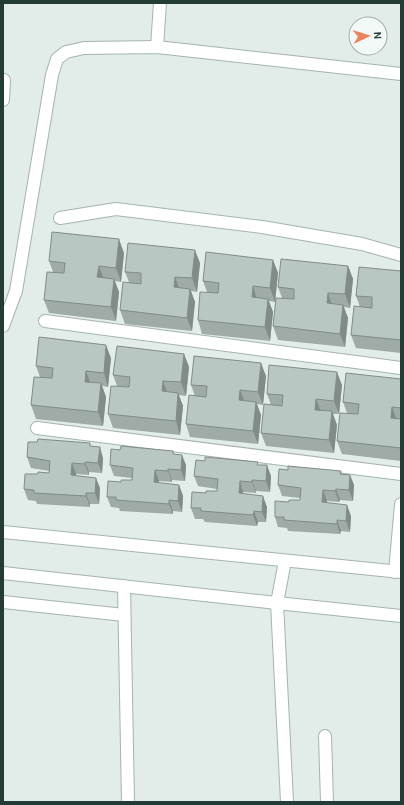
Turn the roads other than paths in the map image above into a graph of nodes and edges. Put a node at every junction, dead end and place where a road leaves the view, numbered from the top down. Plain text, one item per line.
1 (160, 3) edge
2 (157, 47) junction
3 (401, 74) edge
4 (4, 80) dead end
5 (3, 100) edge
6 (60, 218) dead end
7 (401, 255) edge
8 (45, 321) dead end
9 (3, 326) edge
10 (401, 368) edge
11 (37, 428) dead end
12 (401, 474) edge
13 (401, 504) edge
14 (3, 532) edge
15 (285, 561) junction
16 (398, 572) edge
17 (3, 573) edge
18 (124, 586) junction
19 (3, 602) edge
20 (277, 604) junction
21 (124, 615) junction
22 (401, 616) edge
23 (325, 736) dead end
24 (128, 802) edge
25 (287, 802) edge
26 (327, 802) edge

1 - 2 street
2 - 3 street
2 - 9 street
4 - 5 street
6 - 7 street
8 - 10 street
11 - 12 street
13 - 16 street
14 - 15 street
15 - 16 street
15 - 20 street
17 - 18 street
18 - 20 street
18 - 21 street
19 - 21 street
20 - 22 street
20 - 25 street
21 - 24 street
23 - 26 street

